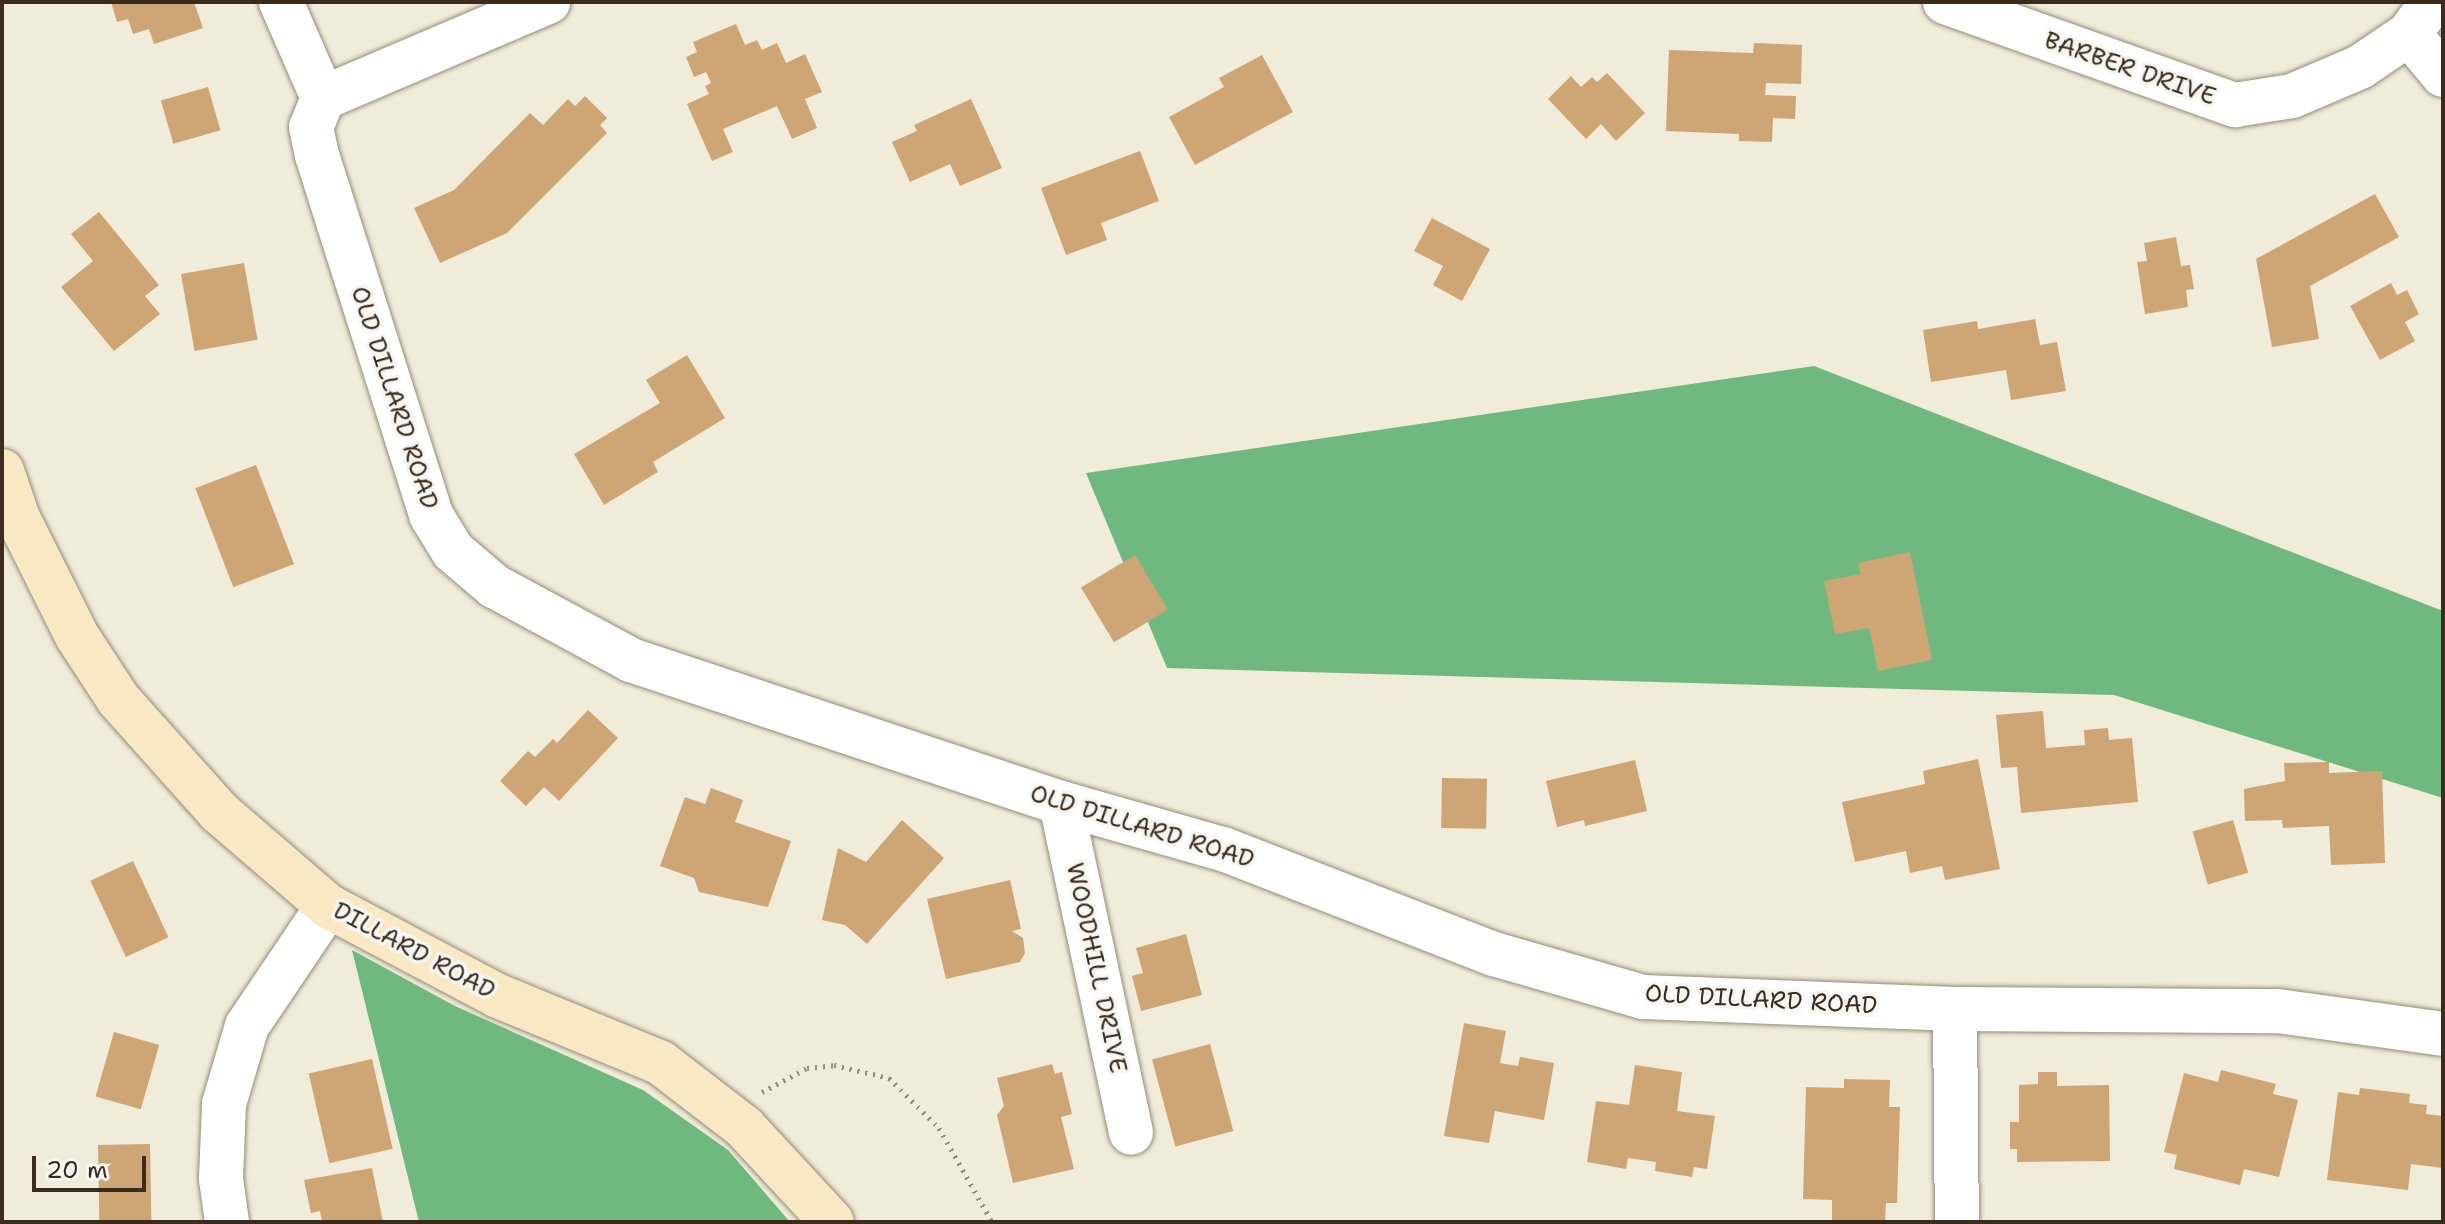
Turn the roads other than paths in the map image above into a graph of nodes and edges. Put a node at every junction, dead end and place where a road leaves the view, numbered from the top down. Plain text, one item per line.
1 (281, 2) edge
2 (548, 2) edge
3 (1945, 2) edge
4 (2420, 18) edge
5 (2443, 75) edge
6 (323, 98) junction
7 (2, 471) edge
8 (1061, 803) junction
9 (328, 906) junction
10 (1955, 1009) junction
11 (2443, 1034) edge
12 (1131, 1133) dead end
13 (227, 1222) edge
14 (832, 1222) edge
15 (1957, 1222) edge

1 - 6 street
2 - 6 street
3 - 4 street, BARBER DRIVE
4 - 5 street
6 - 8 street, OLD DILLARD ROAD
7 - 9 street, DILLARD ROAD
8 - 10 street, OLD DILLARD ROAD
8 - 12 street, WOODHILL DRIVE
9 - 13 street
9 - 14 street, DILLARD ROAD
10 - 11 street, OLD DILLARD ROAD
10 - 15 street

